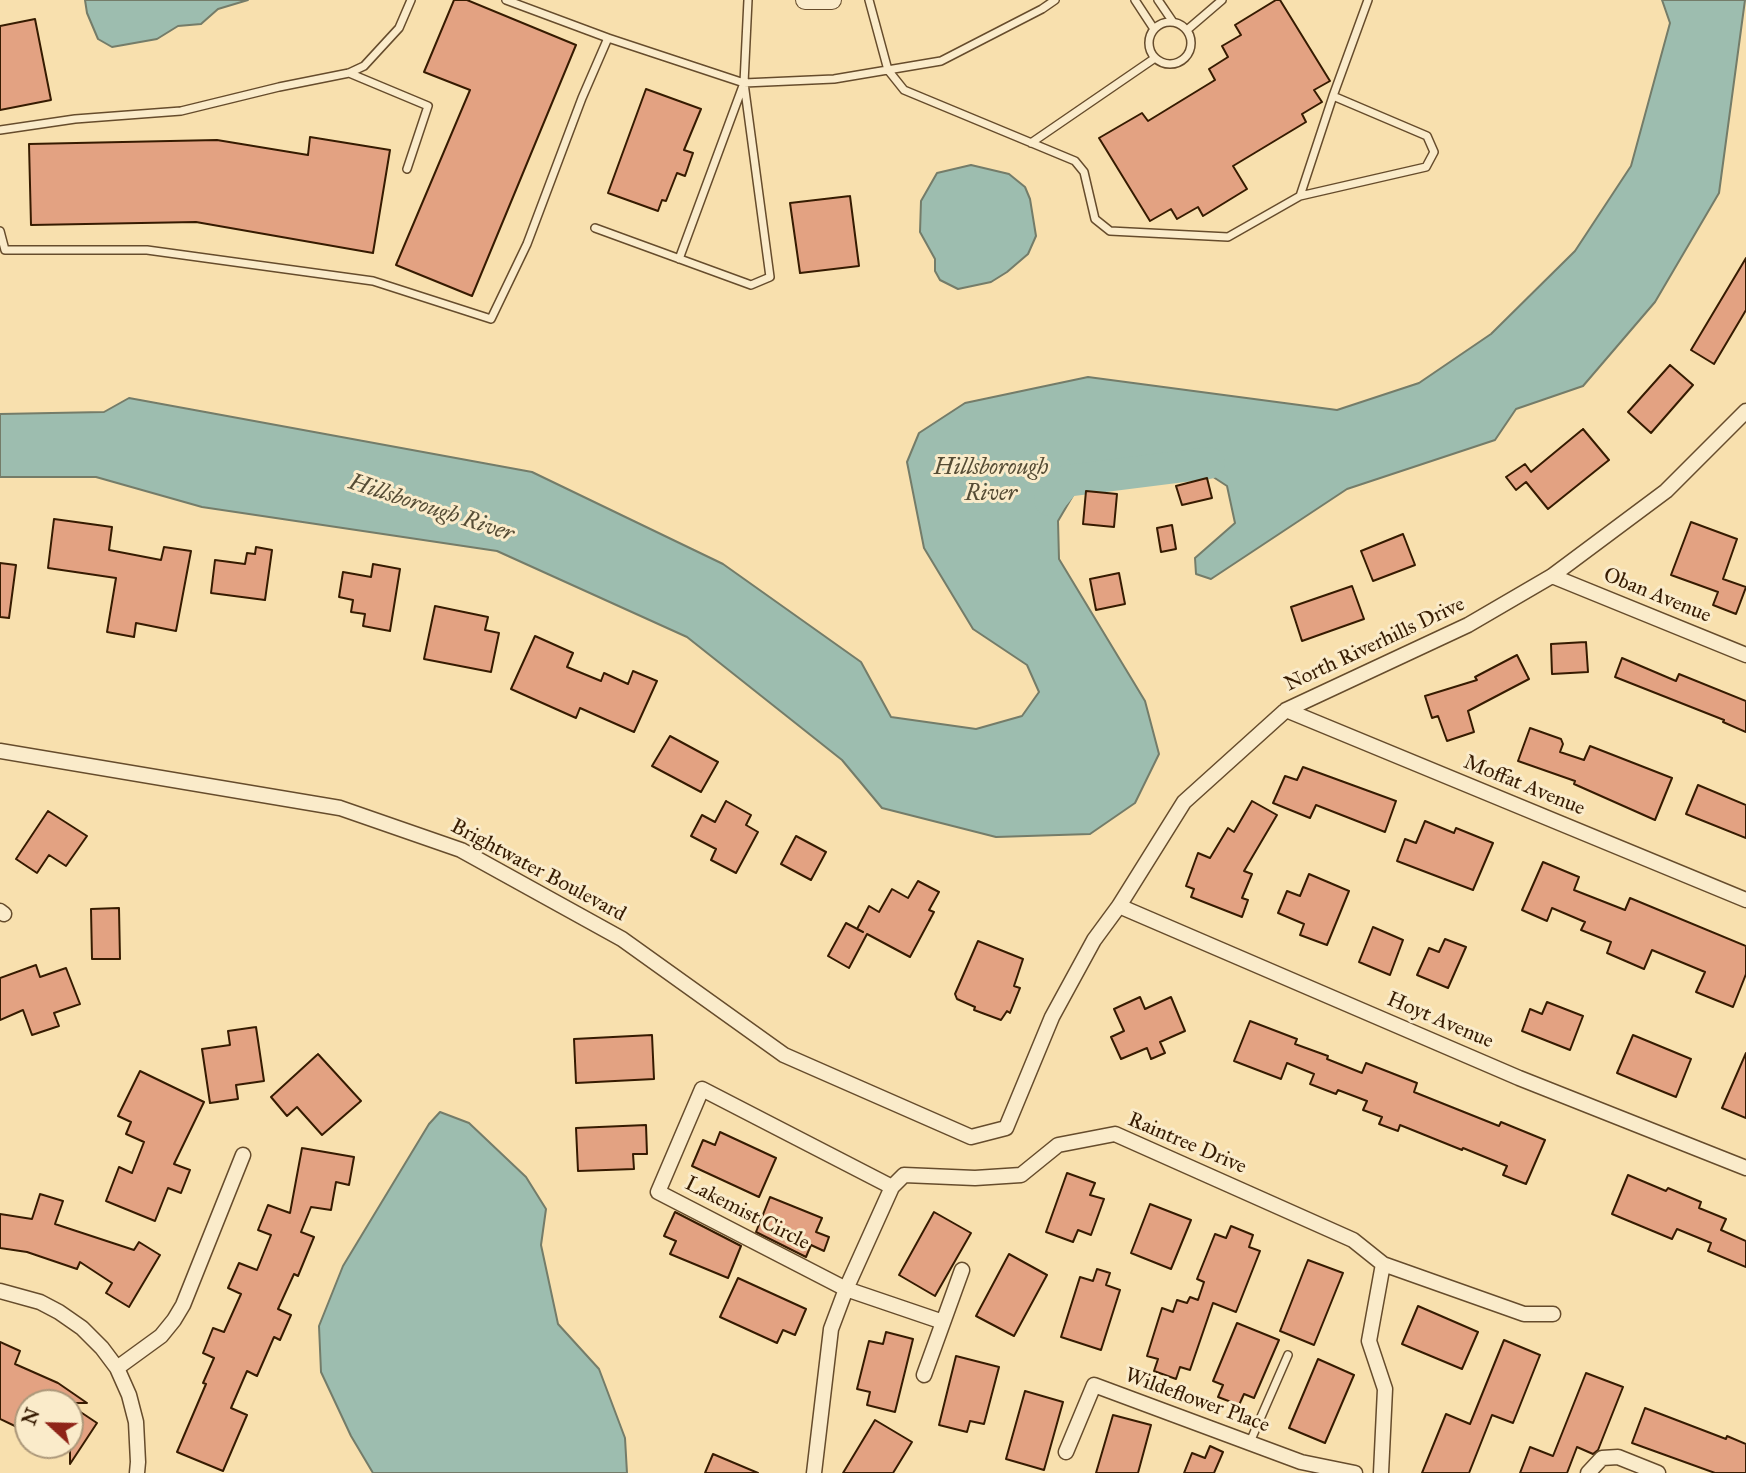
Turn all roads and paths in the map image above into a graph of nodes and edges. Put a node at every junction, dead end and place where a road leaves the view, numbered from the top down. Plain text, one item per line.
1 (411, 0) edge
2 (506, 0) edge
3 (748, 0) edge
4 (805, 0) edge
5 (832, 0) edge
6 (869, 0) edge
7 (1055, 0) edge
8 (1158, 0) edge
9 (1222, 0) edge
10 (1368, 0) edge
11 (1138, 1) edge
12 (1172, 22) junction
13 (1154, 29) junction
14 (1188, 30) junction
15 (608, 38) junction
16 (1155, 58) junction
17 (888, 70) junction
18 (349, 73) junction
19 (744, 83) junction
20 (1333, 96) junction
21 (0, 130) edge
22 (1031, 143) junction
23 (407, 169) dead end
24 (1300, 196) junction
25 (595, 228) dead end
26 (0, 231) edge
27 (679, 259) junction
28 (1746, 411) edge
29 (1552, 576) junction
30 (1746, 655) edge
31 (1286, 710) junction
32 (0, 751) edge
33 (1746, 900) edge
34 (1119, 906) junction
35 (971, 1137) joint
36 (243, 1155) dead end
37 (1746, 1168) edge
38 (892, 1187) junction
39 (1383, 1264) junction
40 (962, 1270) dead end
41 (846, 1289) junction
42 (0, 1291) edge
43 (1553, 1314) dead end
44 (943, 1322) junction
45 (1288, 1355) dead end
46 (117, 1368) junction
47 (924, 1375) dead end
48 (1250, 1443) junction
49 (1066, 1452) dead end
50 (1314, 1469) edge
51 (136, 1473) edge
52 (814, 1473) edge
53 (1355, 1473) edge
54 (1381, 1473) edge
55 (1588, 1473) edge
56 (1658, 1473) edge

1 - 18 lane
2 - 15 lane
3 - 19 lane
4 - 5 street
6 - 17 lane
7 - 17 lane
8 - 12 lane
9 - 14 lane
10 - 20 lane
11 - 13 lane
12 - 13 lane
12 - 14 lane
13 - 16 lane
14 - 16 lane
15 - 19 lane
15 - 26 lane
16 - 22 lane
17 - 19 lane
17 - 22 lane
18 - 21 lane
18 - 23 lane
19 - 27 lane
19 - 27 lane
20 - 24 lane
20 - 24 lane
22 - 24 lane
25 - 27 lane
28 - 29 street, North Riverhills Drive
29 - 30 street, Oban Avenue
29 - 31 street, North Riverhills Drive
31 - 33 street, Moffat Avenue
31 - 34 street, North Riverhills Drive
32 - 35 street, Brightwater Boulevard
34 - 35 street, North Riverhills Drive
34 - 37 street, Hoyt Avenue
36 - 46 street
38 - 39 street, Raintree Drive
38 - 41 street
38 - 41 street, Lakemist Circle
39 - 43 street, Raintree Drive
39 - 54 street
40 - 44 street
41 - 44 street
41 - 52 street
42 - 46 street
44 - 47 street
45 - 48 lane
46 - 51 street
48 - 49 street, Wildeflower Place
48 - 50 street, Wildeflower Place
50 - 53 street, Wildeflower Place
55 - 56 street

